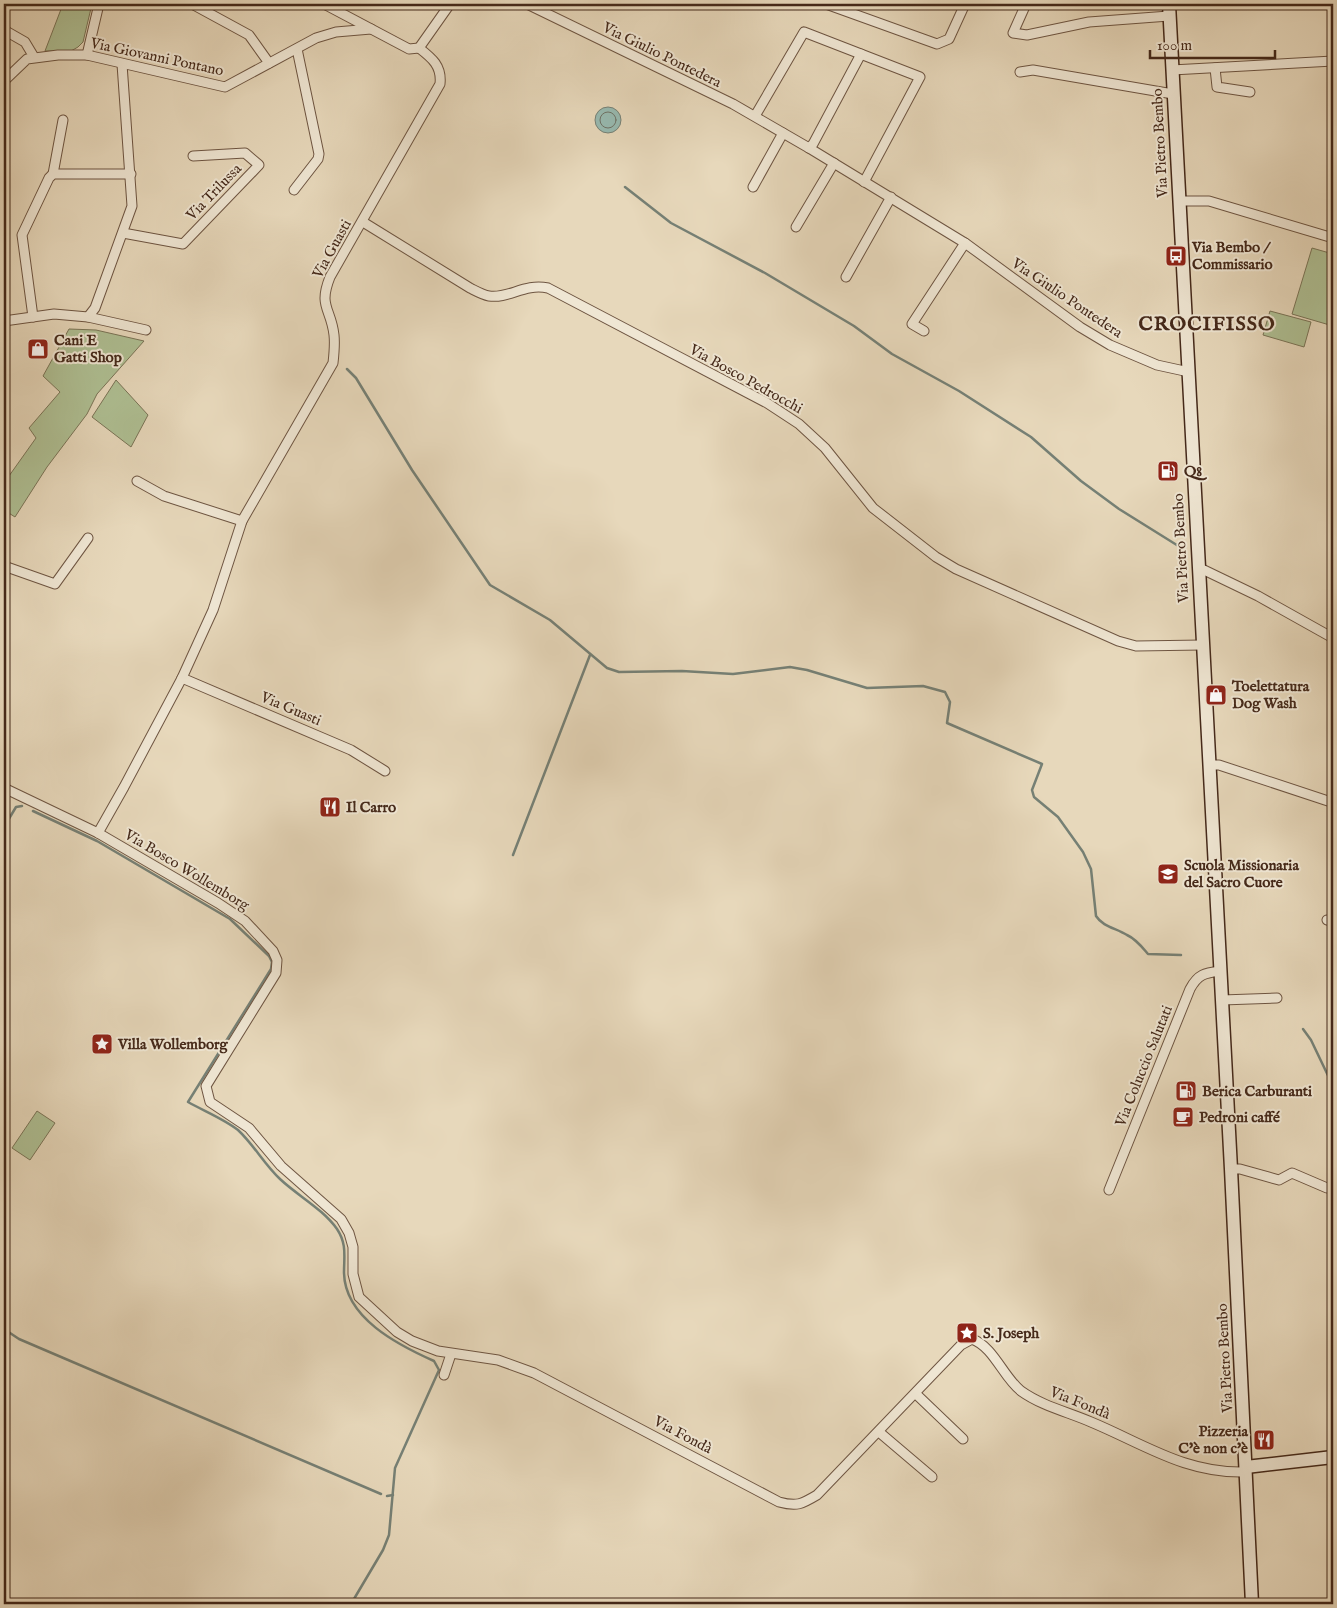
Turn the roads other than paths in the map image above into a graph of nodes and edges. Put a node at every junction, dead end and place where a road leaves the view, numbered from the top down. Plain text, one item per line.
1 (99, 4) edge
2 (192, 4) edge
3 (324, 4) edge
4 (450, 4) edge
5 (527, 4) edge
6 (826, 4) edge
7 (965, 4) edge
8 (1026, 4) edge
9 (1169, 10) edge
10 (370, 29) junction
11 (4, 30) edge
12 (23, 40) junction
13 (419, 48) junction
14 (297, 49) junction
15 (861, 54) junction
16 (87, 55) junction
17 (34, 57) junction
18 (1333, 62) edge
19 (269, 63) junction
20 (20, 64) junction
21 (122, 64) junction
22 (1215, 68) junction
23 (1172, 70) junction
24 (1020, 72) dead end
25 (4, 81) edge
26 (1250, 92) dead end
27 (1174, 94) junction
28 (755, 116) junction
29 (63, 120) dead end
30 (784, 133) junction
31 (809, 148) junction
32 (193, 156) dead end
33 (834, 163) junction
34 (53, 174) junction
35 (131, 174) junction
36 (864, 182) junction
37 (753, 187) dead end
38 (294, 190) dead end
39 (891, 197) junction
40 (1179, 200) junction
41 (363, 222) junction
42 (796, 227) dead end
43 (123, 232) junction
44 (1333, 238) edge
45 (964, 243) junction
46 (846, 277) dead end
47 (33, 316) junction
48 (88, 317) junction
49 (4, 321) edge
50 (146, 330) dead end
51 (924, 330) dead end
52 (1189, 372) junction
53 (137, 481) dead end
54 (242, 521) junction
55 (88, 538) dead end
56 (4, 566) edge
57 (1199, 570) junction
58 (1333, 638) edge
59 (1202, 645) junction
60 (182, 678) junction
61 (1210, 765) junction
62 (385, 771) dead end
63 (4, 788) edge
64 (1328, 801) dead end
65 (98, 833) junction
66 (1220, 971) junction
67 (1277, 998) dead end
68 (1222, 1000) junction
69 (1232, 1170) junction
70 (1327, 1188) dead end
71 (1109, 1190) dead end
72 (451, 1354) junction
73 (444, 1375) dead end
74 (916, 1394) junction
75 (879, 1432) junction
76 (963, 1439) dead end
77 (1333, 1458) edge
78 (1246, 1470) junction
79 (932, 1477) dead end
80 (1252, 1604) edge

1 - 16 street
2 - 19 street
3 - 10 street
4 - 13 street
5 - 28 street, Via Giulio Pontedera
6 - 7 street
8 - 9 street
9 - 23 main road, Via Pietro Bembo
10 - 13 street
10 - 14 street, Via Giovanni Pontano
11 - 12 street
12 - 17 street
12 - 20 street
13 - 41 street, Via Guasti
14 - 19 street, Via Giovanni Pontano
14 - 38 street
15 - 28 street
15 - 31 street
15 - 36 street
16 - 17 street, Via Giovanni Pontano
16 - 21 street, Via Giovanni Pontano
17 - 20 street
18 - 22 street
19 - 21 street, Via Giovanni Pontano
20 - 25 street
21 - 35 street
22 - 23 street
22 - 26 street
23 - 27 main road, Via Pietro Bembo
24 - 27 street
27 - 40 main road, Via Pietro Bembo
28 - 30 street, Via Giulio Pontedera
29 - 34 street
30 - 31 street, Via Giulio Pontedera
30 - 37 street
31 - 33 street, Via Giulio Pontedera
32 - 43 street, Via Trilussa
33 - 36 street, Via Giulio Pontedera
33 - 42 street
34 - 35 street
34 - 47 street
35 - 43 street
36 - 39 street, Via Giulio Pontedera
39 - 45 street, Via Giulio Pontedera
39 - 46 street
40 - 44 street
40 - 52 main road, Via Pietro Bembo
41 - 54 street, Via Guasti
41 - 59 street, Via Bosco Pedrocchi
43 - 48 street
45 - 51 street
45 - 52 street, Via Giulio Pontedera
47 - 48 street
47 - 49 street
48 - 50 street
52 - 57 main road, Via Pietro Bembo
53 - 54 street
54 - 60 street, Via Guasti
55 - 56 street
57 - 58 street
57 - 59 main road, Via Pietro Bembo
59 - 61 main road, Via Pietro Bembo
60 - 62 street, Via Guasti
60 - 65 street, Via Guasti
61 - 64 street
61 - 66 main road, Via Pietro Bembo
63 - 65 street, Via Bosco Wollemborg
65 - 72 street, Via Bosco Wollemborg
66 - 68 main road, Via Pietro Bembo
66 - 71 street, Via Coluccio Salutati
67 - 68 street
68 - 69 main road, Via Pietro Bembo
69 - 70 street
69 - 78 main road, Via Pietro Bembo
72 - 73 street
72 - 75 street, Via Fondà
74 - 75 street, Via Fondà
74 - 76 street
74 - 78 street, Via Fondà
75 - 79 street
77 - 78 main road
78 - 80 main road, Via Pietro Bembo

